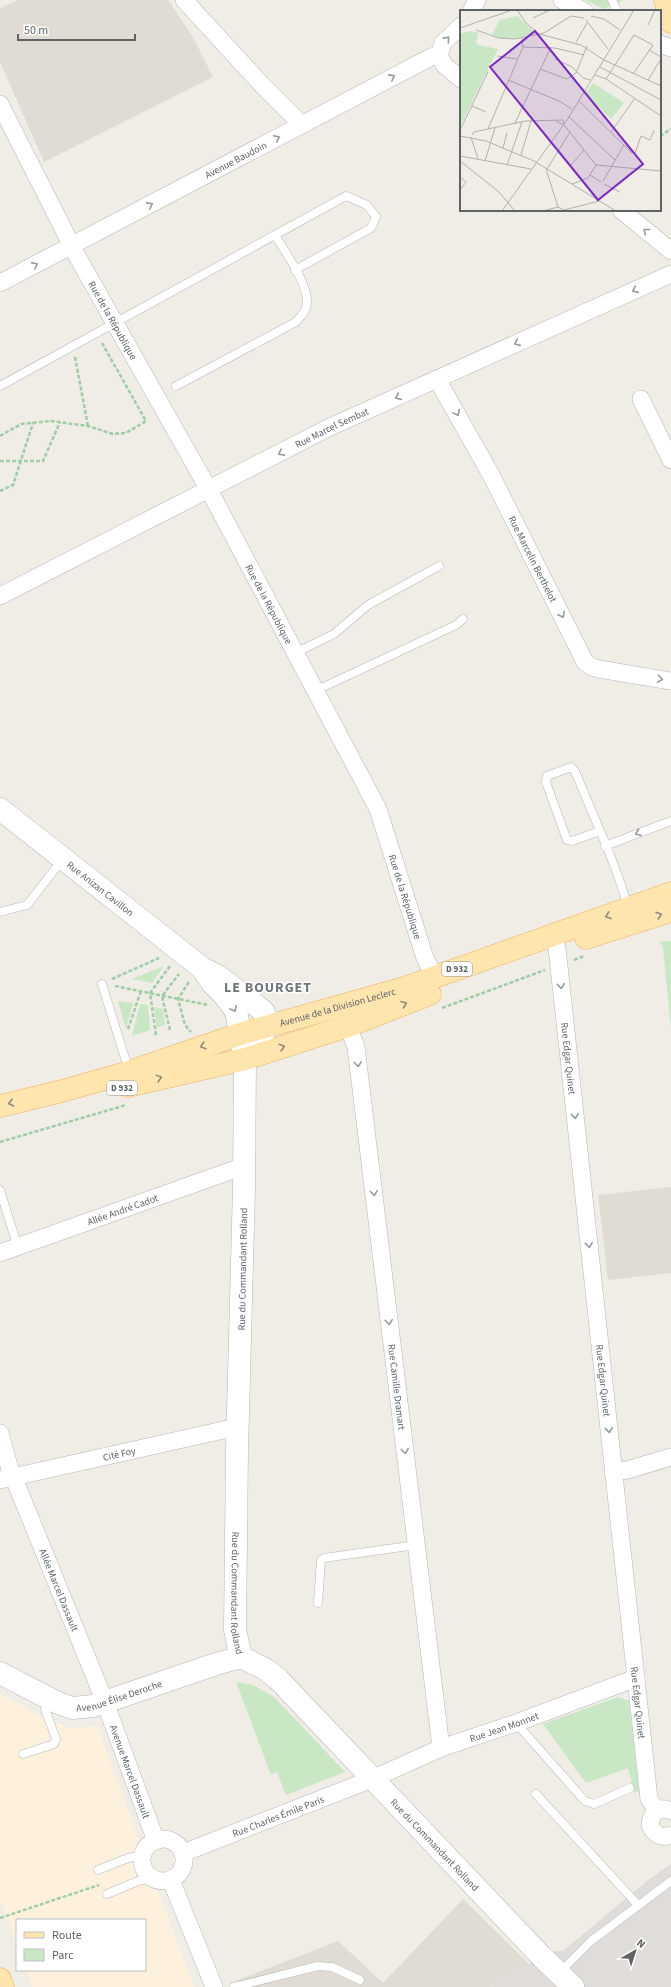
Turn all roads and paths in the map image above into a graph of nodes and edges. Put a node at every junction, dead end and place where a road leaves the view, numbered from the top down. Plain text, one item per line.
1 (184, 0) edge
2 (477, 0) edge
3 (562, 0) edge
4 (612, 0) edge
5 (665, 0) edge
6 (472, 10) edge
7 (582, 10) edge
8 (617, 10) edge
9 (671, 22) edge
10 (460, 27) edge
11 (661, 44) edge
12 (671, 48) edge
13 (438, 55) junction
14 (460, 78) edge
15 (0, 104) edge
16 (302, 125) junction
17 (671, 129) edge
18 (661, 135) edge
19 (622, 211) edge
20 (275, 235) junction
21 (72, 245) junction
22 (671, 251) edge
23 (295, 270) junction
24 (671, 274) edge
25 (0, 283) edge
26 (115, 324) junction
27 (97, 334) junction
28 (73, 347) junction
29 (437, 379) junction
30 (0, 386) edge
31 (176, 386) dead end
32 (641, 399) dead end
33 (60, 422) junction
34 (33, 423) junction
35 (88, 426) junction
36 (0, 436) edge
37 (0, 460) edge
38 (21, 460) junction
39 (671, 460) edge
40 (209, 490) junction
41 (0, 491) edge
42 (439, 566) dead end
43 (0, 596) edge
44 (463, 619) dead end
45 (295, 653) junction
46 (671, 681) edge
47 (315, 691) junction
48 (0, 809) edge
49 (671, 821) edge
50 (600, 831) junction
51 (605, 846) junction
52 (63, 859) junction
53 (671, 893) edge
54 (629, 908) junction
55 (671, 911) edge
56 (0, 912) edge
57 (557, 948) junction
58 (159, 958) dead end
59 (170, 966) dead end
60 (179, 974) dead end
61 (196, 975) junction
62 (434, 977) junction
63 (102, 984) junction
64 (141, 991) junction
65 (150, 994) junction
66 (162, 996) junction
67 (178, 999) junction
68 (236, 1011) junction
69 (184, 1025) dead end
70 (268, 1026) junction
71 (348, 1026) junction
72 (170, 1030) dead end
73 (240, 1034) junction
74 (156, 1035) dead end
75 (121, 1046) junction
76 (244, 1059) junction
77 (130, 1072) junction
78 (127, 1105) dead end
79 (0, 1106) edge
80 (0, 1122) edge
81 (0, 1142) edge
82 (244, 1166) junction
83 (0, 1190) edge
84 (18, 1248) junction
85 (0, 1253) edge
86 (238, 1430) junction
87 (0, 1433) edge
88 (671, 1457) edge
89 (613, 1472) junction
90 (7, 1479) edge
91 (416, 1545) junction
92 (318, 1604) dead end
93 (242, 1657) junction
94 (0, 1673) edge
95 (636, 1678) junction
96 (50, 1700) junction
97 (105, 1702) junction
98 (516, 1723) junction
99 (441, 1748) junction
100 (23, 1754) dead end
101 (372, 1778) junction
102 (630, 1788) dead end
103 (536, 1794) dead end
104 (664, 1811) edge
105 (671, 1835) edge
106 (156, 1841) junction
107 (183, 1853) junction
108 (143, 1855) junction
109 (98, 1870) dead end
110 (152, 1878) junction
111 (171, 1880) junction
112 (671, 1882) edge
113 (92, 1888) dead end
114 (107, 1894) dead end
115 (638, 1905) junction
116 (0, 1918) edge
117 (0, 1979) edge
118 (360, 1980) dead end
119 (566, 1980) edge
120 (3, 1987) edge
121 (214, 1987) edge
122 (234, 1987) edge

1 - 16 street
2 - 6 street
3 - 7 street
4 - 8 lane
5 - 9 main road
13 -> 10 street
11 - 12 street
13 - 14 street
16 -> 13 street, Avenue Baudoin
15 - 21 street, Rue de la République
21 -> 16 street, Avenue Baudoin
17 - 18 path
22 -> 19 street
20 - 23 lane
20 - 23 lane
20 - 26 lane
25 -> 21 street, Avenue Baudoin
21 - 26 street, Rue de la République
23 - 31 lane
24 -> 29 street, Rue Marcel Sembat
26 - 27 lane
26 - 40 street, Rue de la République
27 - 28 lane
27 - 35 path
28 - 30 lane
28 - 35 path
29 -> 40 street, Rue Marcel Sembat
29 -> 46 street, Rue Marcelin Berthelot
32 - 39 street
33 - 34 path
33 - 35 path
33 - 38 path
34 - 36 path
34 - 38 path
37 - 38 path
38 - 41 path
40 - 43 street, Rue Marcel Sembat
40 - 45 street, Rue de la République
42 - 45 lane
44 - 47 lane
45 - 47 street, Rue de la République
47 - 62 street, Rue de la République
48 - 52 street, Rue Anizan Cavillon
49 -> 51 lane
50 - 50 lane
50 - 51 lane
51 - 54 lane
52 - 56 lane
52 - 61 street, Rue Anizan Cavillon
53 - 54 main road, Avenue de la Division Leclerc / D 932
54 -> 62 main road, Avenue de la Division Leclerc / D 932
57 -> 55 main road, Avenue de la Division Leclerc / D 932
71 -> 57 main road, Avenue de la Division Leclerc / D 932
57 -> 89 street, Rue Edgar Quinet
58 - 63 path
59 - 65 path
60 - 66 path
61 - 67 path
61 -> 68 street, Rue Anizan Cavillon
61 - 70 street, Rue Anizan Cavillon
62 - 70 main road, Avenue de la Division Leclerc / D 932
63 - 64 path
63 - 75 lane
64 - 65 path
64 - 75 path
65 - 66 path
65 - 74 path
66 - 67 path
66 - 72 path
67 - 68 path
67 - 69 path
68 - 73 street, Rue Anizan Cavillon
70 - 73 main road, Avenue de la Division Leclerc / D 932
70 - 76 street
76 -> 71 main road, Avenue de la Division Leclerc / D 932
71 -> 91 street, Rue Camille Dramart
73 - 76 street, Rue Anizan Cavillon
73 -> 77 main road, Avenue de la Division Leclerc / D 932
75 - 77 lane
80 -> 76 main road, Avenue de la Division Leclerc / D 932
76 - 82 street, Rue du Commandant Rolland
77 -> 79 main road, Avenue de la Division Leclerc / D 932
78 - 81 path
82 - 84 street, Allée André Cadot
82 - 86 street, Rue du Commandant Rolland
83 - 84 lane
84 - 85 street, Allée André Cadot
86 - 90 street, Cité Foy
86 - 93 street, Rue du Commandant Rolland
87 - 90 street, Allée Marcel Dassault
88 - 89 street
89 - 95 street, Rue Edgar Quinet
90 - 97 street, Allée Marcel Dassault
91 - 92 lane
91 - 99 street, Rue Camille Dramart
93 - 97 street, Avenue Élise Deroche
93 - 101 street, Rue du Commandant Rolland
94 - 96 street, Avenue Élise Deroche
95 - 98 street, Rue Jean Monnet
95 - 104 street, Rue Edgar Quinet
96 - 97 street, Avenue Élise Deroche
96 - 100 lane
97 - 106 street, Avenue Marcel Dassault
98 - 99 street, Rue Jean Monnet
98 - 102 lane
99 - 101 street, Rue Jean Monnet
101 - 107 street, Rue Charles Émile Paris
101 - 119 street, Rue du Commandant Rolland
103 - 115 lane
104 - 105 street, Rue Edgar Quinet
106 - 107 street
106 - 108 street
107 - 111 street
108 - 109 lane
108 - 110 street
110 - 111 street
110 - 114 lane
111 - 121 street
112 - 115 lane
113 - 116 path
115 - 119 lane
117 - 120 main road
118 - 122 lane

